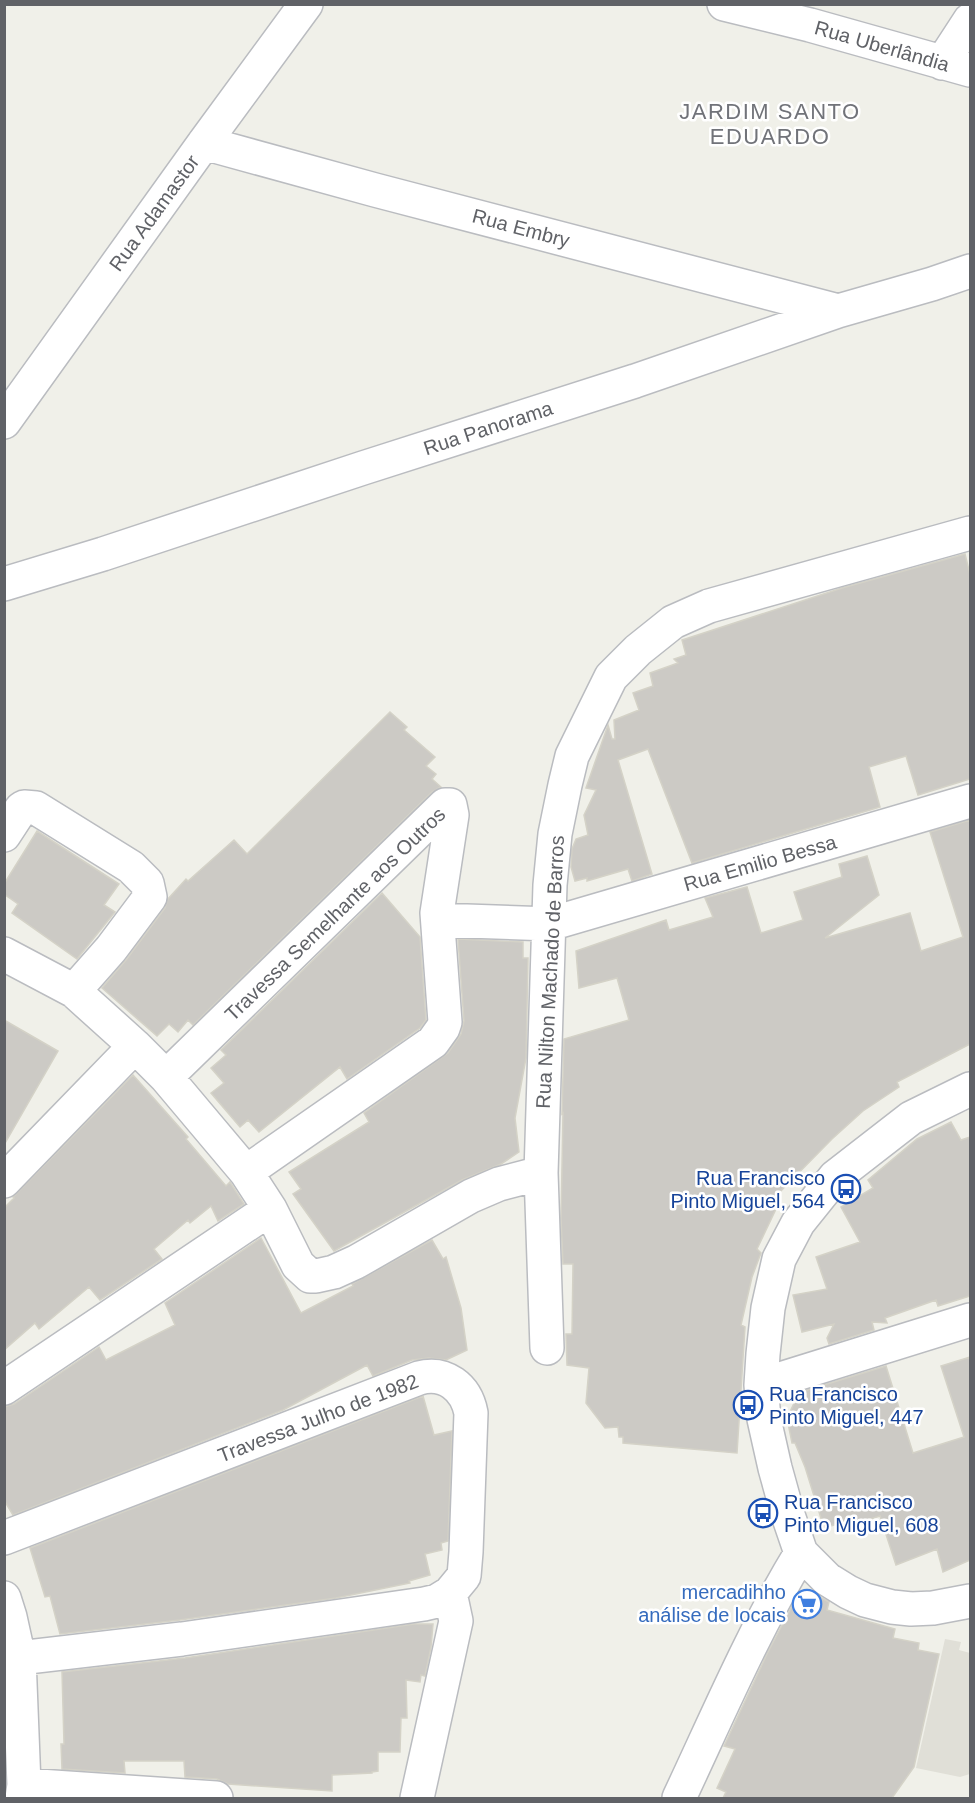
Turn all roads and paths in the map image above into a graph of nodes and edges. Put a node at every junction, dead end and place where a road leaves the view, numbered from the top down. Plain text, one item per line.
1 (306, 4) edge
2 (724, 4) edge
3 (970, 20) edge
4 (956, 67) edge
5 (204, 143) junction
6 (970, 271) edge
7 (838, 311) junction
8 (4, 422) edge
9 (970, 533) edge
10 (4, 584) edge
11 (970, 801) edge
12 (4, 835) edge
13 (438, 920) junction
14 (550, 924) junction
15 (4, 954) edge
16 (74, 992) junction
17 (135, 1046) junction
18 (166, 1077) junction
19 (970, 1089) edge
20 (246, 1172) junction
21 (541, 1173) junction
22 (4, 1182) edge
23 (270, 1209) junction
24 (970, 1320) edge
25 (547, 1348) dead end
26 (761, 1385) junction
27 (4, 1388) edge
28 (4, 1538) edge
29 (801, 1553) junction
30 (450, 1593) junction
31 (4, 1598) edge
32 (970, 1601) edge
33 (19, 1659) junction
34 (23, 1792) edge
35 (216, 1798) edge
36 (417, 1798) edge
37 (679, 1798) edge

1 - 5 street, Rua Adamastor
2 - 4 street, Rua Uberlândia
3 - 4 street
5 - 7 street, Rua Embry
5 - 8 street, Rua Adamastor
6 - 7 street, Rua Panorama
7 - 10 street, Rua Panorama
9 - 14 street, Rua Nilton Machado de Barros
11 - 14 street, Rua Emilio Bessa
12 - 16 street
13 - 14 street, Rua Emilio Bessa
13 - 18 street, Travessa Semelhante aos Outros
13 - 20 street, Travessa Semelhante aos Outros
14 - 21 street, Rua Nilton Machado de Barros
15 - 16 street
16 - 17 street
17 - 18 street
17 - 22 street
18 - 20 street
19 - 26 street
20 - 23 street
21 - 23 street
21 - 25 street, Rua Nilton Machado de Barros
23 - 27 street
24 - 26 street
26 - 29 street
28 - 30 street, Travessa Julho de 1982
29 - 32 street
29 - 37 street
30 - 33 street
30 - 36 street
31 - 33 street
33 - 34 street
34 - 35 street

